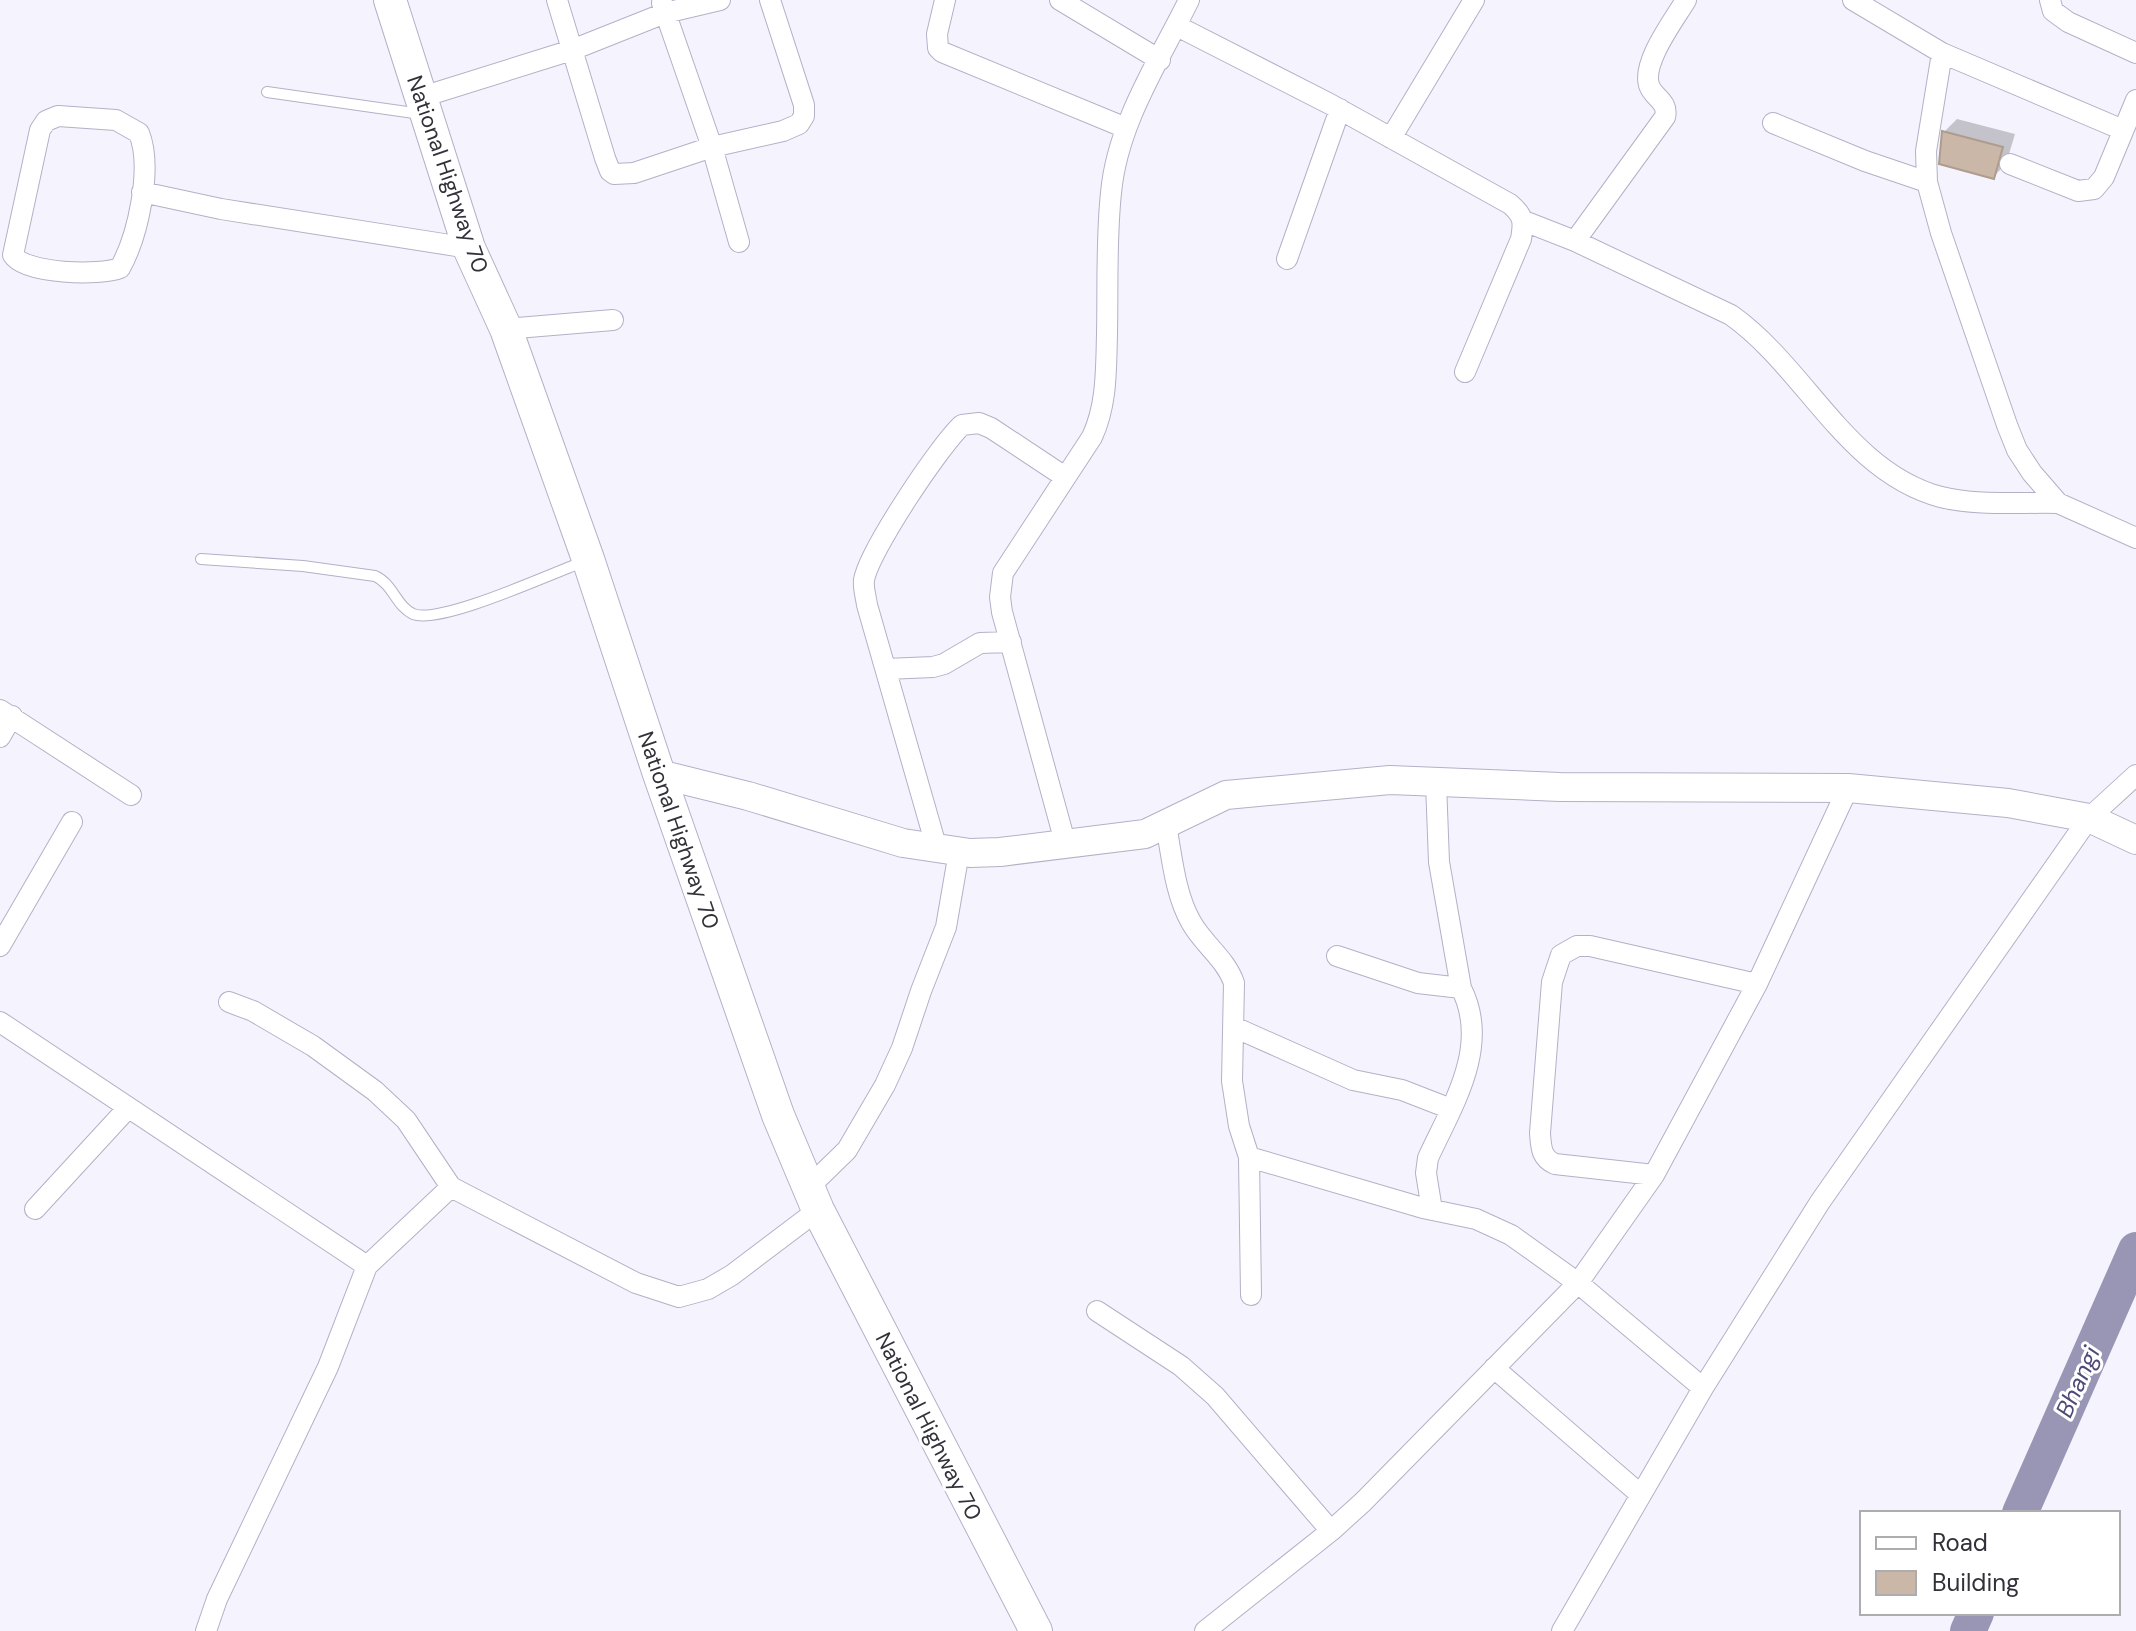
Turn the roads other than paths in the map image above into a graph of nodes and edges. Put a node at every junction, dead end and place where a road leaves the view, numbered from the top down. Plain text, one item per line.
1 (390, 0) edge
2 (557, 0) edge
3 (720, 0) edge
4 (770, 0) edge
5 (945, 0) edge
6 (1060, 0) edge
7 (1189, 0) edge
8 (1474, 0) edge
9 (1686, 0) edge
10 (1853, 0) edge
11 (2050, 0) edge
12 (663, 7) edge
13 (1177, 26) junction
14 (572, 50) junction
15 (1942, 53) junction
16 (2136, 53) edge
17 (1160, 60) junction
18 (267, 92) dead end
19 (2136, 100) edge
20 (424, 106) junction
21 (1340, 109) junction
22 (1773, 123) dead end
23 (1126, 128) junction
24 (2123, 130) junction
25 (1391, 138) junction
26 (712, 147) junction
27 (2010, 164) dead end
28 (1927, 182) junction
29 (142, 192) junction
30 (1524, 221) junction
31 (1575, 241) junction
32 (739, 242) dead end
33 (469, 248) junction
34 (1287, 259) dead end
35 (613, 320) dead end
36 (506, 329) junction
37 (1465, 372) dead end
38 (1065, 477) junction
39 (2058, 503) junction
40 (2136, 538) edge
41 (201, 559) dead end
42 (588, 559) junction
43 (1011, 642) junction
44 (886, 669) junction
45 (6, 713) edge
46 (0, 737) edge
47 (659, 774) junction
48 (2136, 775) edge
49 (1436, 783) junction
50 (1848, 788) junction
51 (131, 795) dead end
52 (2089, 818) junction
53 (72, 822) dead end
54 (1166, 825) junction
55 (2136, 840) edge
56 (1065, 842) junction
57 (948, 850) junction
58 (0, 946) edge
59 (1337, 956) dead end
60 (1757, 984) junction
61 (1461, 988) junction
62 (229, 1002) dead end
63 (0, 1022) edge
64 (1234, 1027) junction
65 (127, 1109) junction
66 (1451, 1109) junction
67 (1249, 1157) junction
68 (1654, 1175) junction
69 (451, 1187) junction
70 (813, 1199) junction
71 (35, 1209) dead end
72 (1432, 1210) junction
73 (367, 1266) junction
74 (1578, 1283) junction
75 (1251, 1295) dead end
76 (1097, 1311) dead end
77 (1494, 1368) junction
78 (1703, 1388) junction
79 (1641, 1495) junction
80 (1331, 1531) junction
81 (206, 1631) edge
82 (1036, 1631) edge
83 (1205, 1631) edge
84 (1562, 1631) edge

1 - 20 main road, National Highway 70
2 - 14 street
3 - 12 street
4 - 26 street
5 - 23 street
6 - 17 street
7 - 13 street
8 - 25 street
9 - 31 street
10 - 15 street
11 - 16 street
12 - 14 street
12 - 26 street
13 - 17 street
13 - 21 street
14 - 20 street
14 - 26 street
15 - 24 street
15 - 28 street
17 - 23 street
18 - 20 lane
19 - 24 street
20 - 33 main road, National Highway 70
21 - 25 street
21 - 34 street
22 - 28 street
23 - 38 street
24 - 27 street
25 - 30 street
26 - 32 street
28 - 39 street
29 - 29 street
29 - 33 street
30 - 31 street
30 - 37 street
31 - 39 street
33 - 36 main road, National Highway 70
35 - 36 street
36 - 42 main road, National Highway 70
38 - 43 street
38 - 44 street
39 - 40 street
41 - 42 lane
42 - 47 main road, National Highway 70
43 - 44 street
43 - 56 street
44 - 57 street
45 - 46 street
45 - 51 street
47 - 57 main road
47 - 70 main road, National Highway 70
48 - 52 street
49 - 50 main road
49 - 54 main road
49 - 61 street
50 - 52 main road
50 - 60 street
52 - 55 main road
52 - 78 street
53 - 58 street
54 - 56 main road
54 - 64 street
56 - 57 main road
57 - 70 street
59 - 61 street
60 - 68 street
60 - 68 street
61 - 66 street
62 - 69 street
63 - 65 street
64 - 66 street
64 - 67 street
65 - 71 street
65 - 73 street
66 - 72 street
67 - 72 street
67 - 75 street
68 - 74 street
69 - 70 street
69 - 73 street
70 - 82 main road, National Highway 70
72 - 74 street
73 - 81 street
74 - 77 street
74 - 78 street
76 - 80 street
77 - 79 street
77 - 80 street
78 - 79 street
79 - 84 street
80 - 83 street

